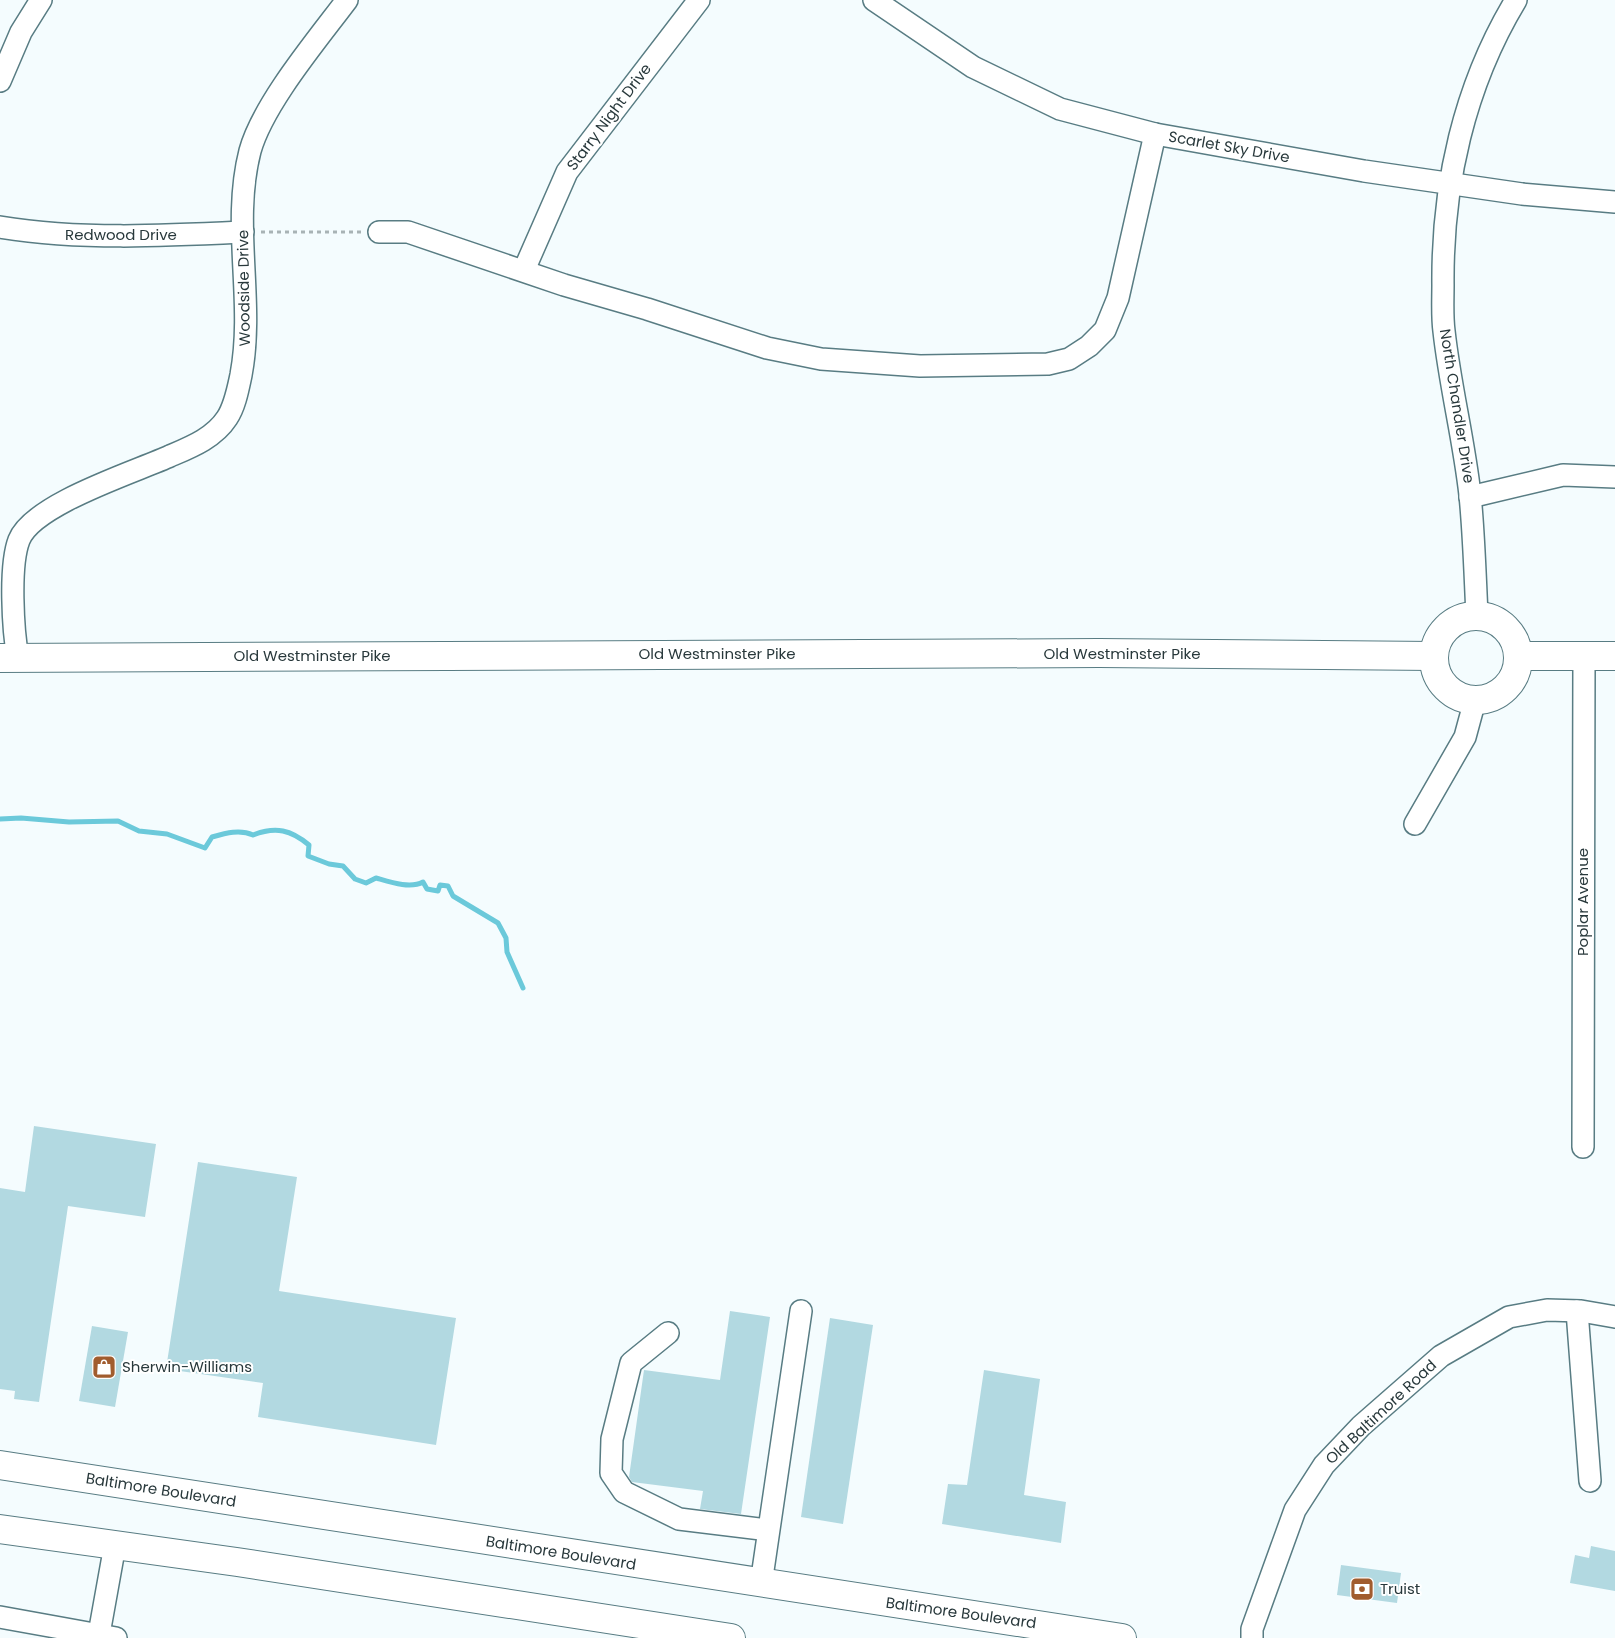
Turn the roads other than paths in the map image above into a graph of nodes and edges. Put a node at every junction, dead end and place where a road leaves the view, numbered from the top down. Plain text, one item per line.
1 (41, 0) edge
2 (347, 0) edge
3 (698, 0) edge
4 (874, 0) edge
5 (1516, 0) edge
6 (0, 81) edge
7 (1155, 134) junction
8 (1449, 182) junction
9 (1615, 202) edge
10 (0, 227) edge
11 (242, 232) junction
12 (379, 232) road end
13 (524, 270) junction
14 (1615, 476) edge
15 (1470, 496) junction
16 (1477, 615) junction
17 (1433, 656) junction
18 (1519, 656) junction
19 (1584, 656) junction
20 (1615, 656) edge
21 (9, 658) edge
22 (1475, 700) junction
23 (1415, 824) dead end
24 (1582, 1147) dead end
25 (801, 1311) dead end
26 (1577, 1311) junction
27 (1615, 1317) edge
28 (668, 1333) dead end
29 (0, 1465) edge
30 (1590, 1481) dead end
31 (0, 1528) edge
32 (768, 1530) junction
33 (115, 1545) junction
34 (761, 1584) junction
35 (0, 1617) edge
36 (108, 1636) edge
37 (731, 1638) edge
38 (1122, 1638) edge
39 (1252, 1638) edge

1 - 6 street
2 - 11 street, Woodside Drive
3 - 13 street, Starry Night Drive
4 - 7 street, Scarlet Sky Drive
5 - 8 street, North Chandler Drive
7 - 8 street, Scarlet Sky Drive
7 - 13 street
8 - 9 street, Scarlet Sky Drive
8 - 15 street, North Chandler Drive
10 - 11 street, Redwood Drive
11 - 21 street, Woodside Drive
12 - 13 street
14 - 15 street
15 - 16 street, North Chandler Drive
16 - 17 main road
16 - 18 main road
17 - 21 main road, Old Westminster Pike
17 - 22 main road
18 - 19 main road
18 - 22 main road
19 - 20 main road
19 - 24 street, Poplar Avenue
22 - 23 street
25 - 32 street
26 - 27 street, Old Baltimore Road
26 - 30 street
26 - 39 street, Old Baltimore Road
28 - 32 street
29 - 34 main road, Baltimore Boulevard
31 - 33 main road
32 - 34 street
33 - 36 street
33 - 37 main road
34 - 38 main road, Baltimore Boulevard
35 - 36 street

